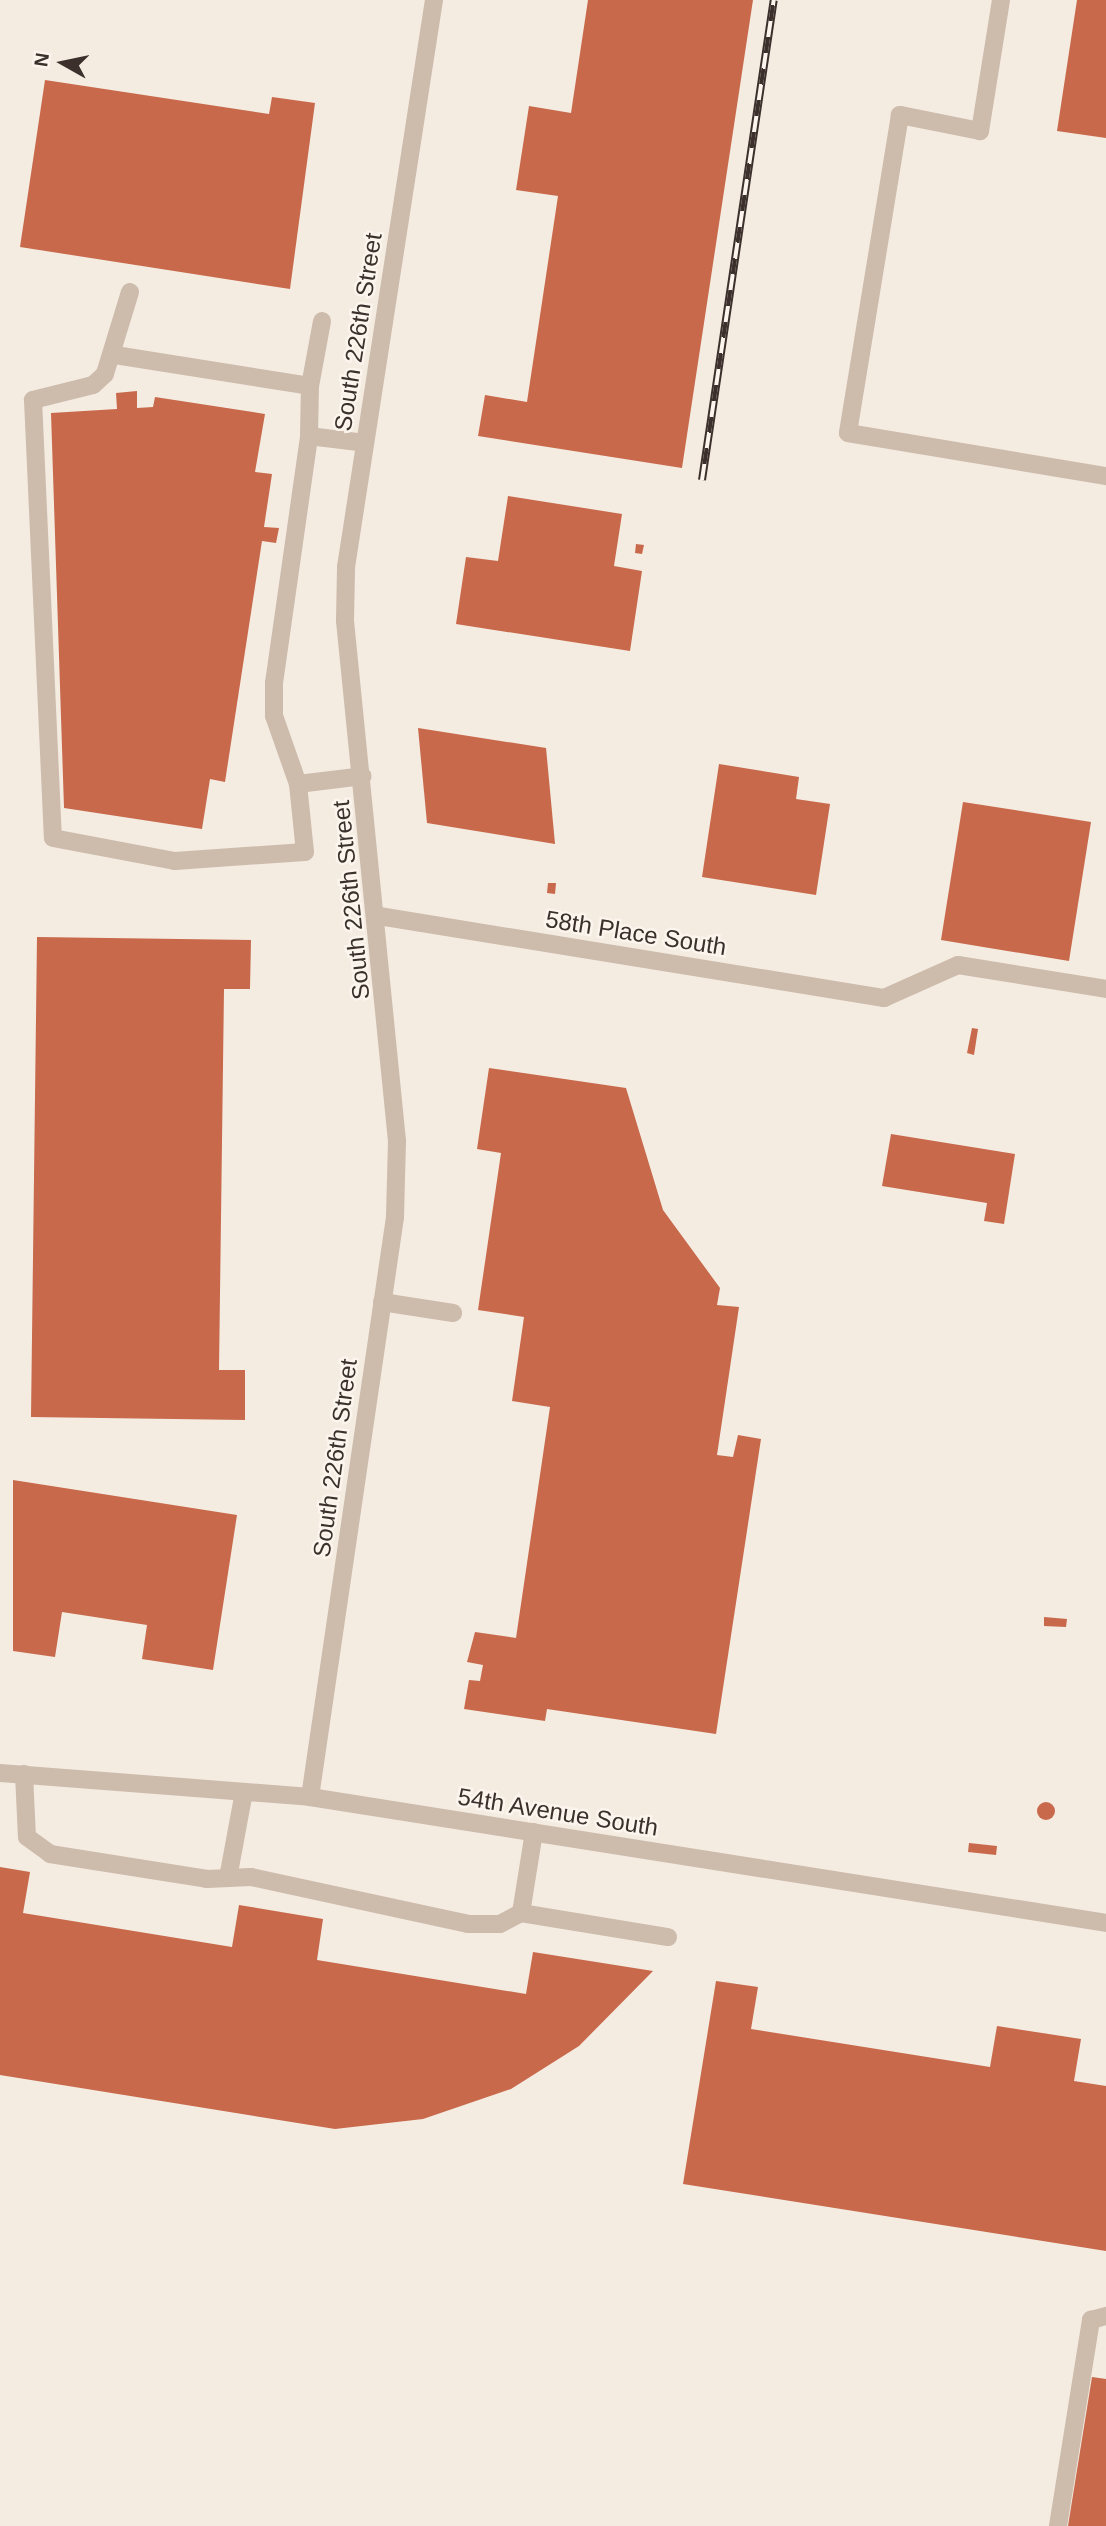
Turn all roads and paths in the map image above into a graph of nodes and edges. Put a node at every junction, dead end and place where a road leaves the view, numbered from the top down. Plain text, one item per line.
1 (434, 0) edge
2 (1001, 0) edge
3 (130, 292) dead end
4 (322, 321) dead end
5 (115, 355) junction
6 (310, 386) junction
7 (309, 436) junction
8 (365, 443) junction
9 (1106, 476) edge
10 (363, 775) junction
11 (298, 784) junction
12 (380, 916) junction
13 (1106, 989) edge
14 (382, 1302) junction
15 (453, 1313) dead end
16 (0, 1773) edge
17 (24, 1774) junction
18 (244, 1792) junction
19 (310, 1797) junction
20 (534, 1832) junction
21 (228, 1878) junction
22 (522, 1913) junction
23 (1106, 1923) edge
24 (668, 1937) dead end
25 (1106, 2316) edge
26 (1058, 2526) edge

1 - 8 street, South 226th Street
2 - 9 street
3 - 5 street
4 - 6 street
5 - 6 street
5 - 11 street
6 - 7 street
7 - 8 street
7 - 11 street
8 - 10 street, South 226th Street
10 - 11 street
10 - 12 street, South 226th Street
12 - 13 street, 58th Place South
12 - 14 street, South 226th Street
14 - 15 street
14 - 19 street, South 226th Street
16 - 17 street, 54th Avenue South
17 - 18 street, 54th Avenue South
17 - 21 street
18 - 19 street, 54th Avenue South
18 - 21 street
19 - 20 street, 54th Avenue South
20 - 22 street
20 - 23 street, 54th Avenue South
21 - 22 street
22 - 24 street
25 - 26 street

